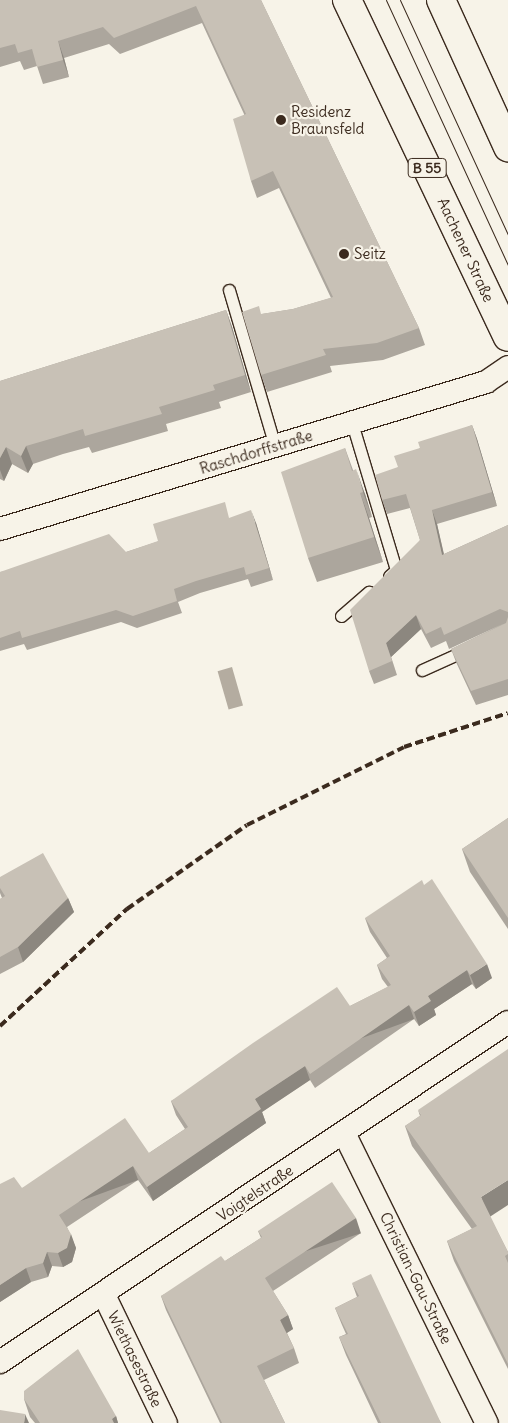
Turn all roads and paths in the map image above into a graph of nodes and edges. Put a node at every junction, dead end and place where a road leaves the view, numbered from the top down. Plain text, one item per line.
1 (347, 0) edge
2 (442, 0) edge
3 (508, 147) edge
4 (229, 290) dead end
5 (508, 337) edge
6 (508, 367) edge
7 (352, 423) junction
8 (275, 446) junction
9 (0, 529) edge
10 (340, 616) dead end
11 (478, 644) edge
12 (422, 670) dead end
13 (508, 1022) edge
14 (344, 1133) junction
15 (104, 1295) junction
16 (0, 1362) edge
17 (166, 1423) edge
18 (487, 1423) edge

1 - 5 main road, Aachener Straße / B 55
2 - 3 main road
4 - 8 lane
6 - 7 street, Raschdorffstraße
7 - 8 street, Raschdorffstraße
7 - 10 lane
8 - 9 street, Raschdorffstraße
11 - 12 lane
13 - 14 street, Voigtelstraße
14 - 15 street, Voigtelstraße
14 - 18 street, Christian-Gau-Straße
15 - 16 street, Voigtelstraße
15 - 17 street, Wiethasestraße

